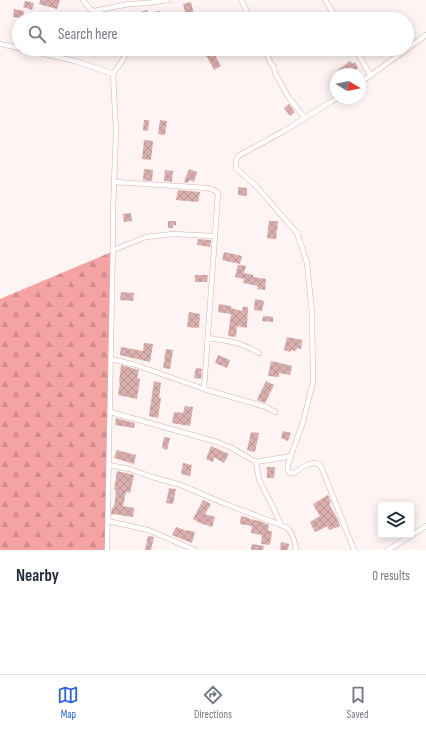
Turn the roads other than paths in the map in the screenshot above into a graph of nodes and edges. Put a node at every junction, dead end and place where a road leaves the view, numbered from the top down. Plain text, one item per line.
1 (83, 0) edge
2 (168, 0) edge
3 (241, 0) edge
4 (325, 0) edge
5 (129, 2) edge
6 (97, 11) joint
7 (247, 12) edge
8 (333, 12) edge
9 (426, 35) edge
10 (0, 44) edge
11 (414, 44) edge
12 (12, 47) edge
13 (53, 56) edge
14 (124, 56) edge
15 (268, 56) edge
16 (359, 56) edge
17 (398, 56) edge
18 (113, 74) junction
19 (371, 76) junction
20 (366, 79) edge
21 (330, 102) edge
22 (305, 118) junction
23 (114, 182) junction
24 (214, 236) junction
25 (113, 250) junction
26 (208, 338) junction
27 (259, 353) dead end
28 (111, 359) junction
29 (204, 389) junction
30 (110, 412) junction
31 (275, 412) dead end
32 (291, 456) junction
33 (256, 462) junction
34 (109, 465) junction
35 (108, 521) junction
36 (281, 524) junction
37 (426, 526) edge
38 (107, 550) edge
39 (195, 550) edge
40 (296, 550) edge
41 (354, 550) edge
42 (388, 550) edge

1 - 6 street
2 - 5 street
3 - 7 street
4 - 8 street
5 - 6 street
9 - 11 street
10 - 12 street
13 - 18 street
14 - 18 street
15 - 22 street
16 - 19 street
17 - 19 street
18 - 23 street
19 - 20 street
21 - 22 street
22 - 32 street
23 - 24 street
23 - 25 street
24 - 25 street
24 - 26 street
25 - 28 street
26 - 27 street
26 - 29 street
28 - 29 street
28 - 30 street
29 - 31 street
30 - 33 street
30 - 34 street
32 - 33 street
32 - 41 street
33 - 36 street
34 - 35 street
34 - 36 street
35 - 38 street
35 - 39 street
36 - 40 street
37 - 42 street

